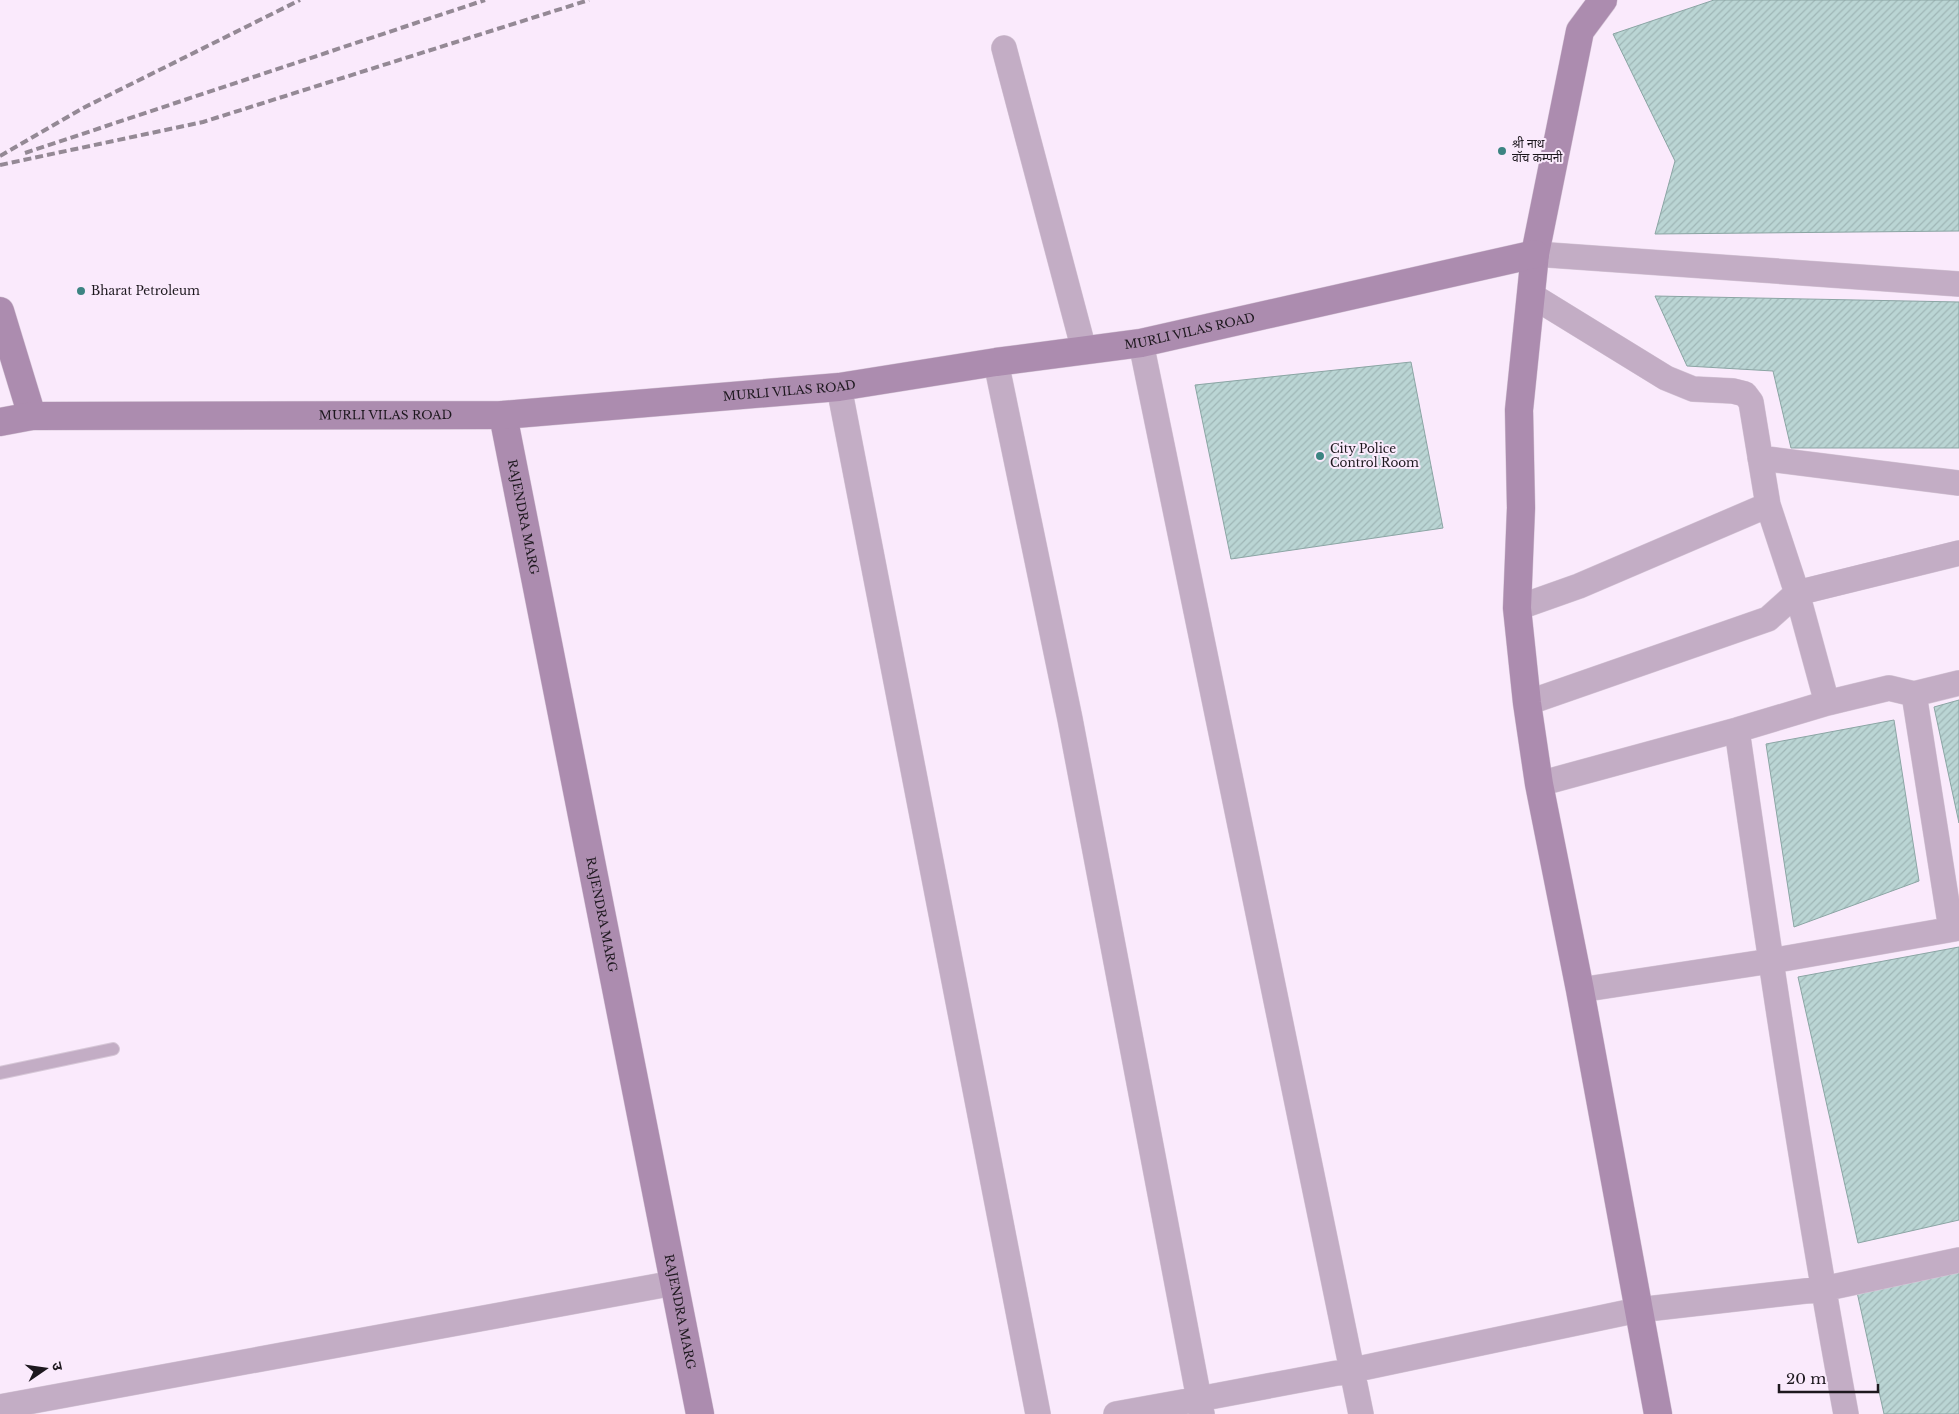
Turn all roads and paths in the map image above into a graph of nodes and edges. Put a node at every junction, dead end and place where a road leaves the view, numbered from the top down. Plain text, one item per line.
1 (1603, 0) edge
2 (1004, 48) dead end
3 (1535, 254) junction
4 (1959, 284) edge
5 (1531, 295) junction
6 (0, 311) edge
7 (1142, 343) junction
8 (1084, 350) junction
9 (996, 362) junction
10 (840, 387) junction
11 (503, 415) junction
12 (32, 416) junction
13 (0, 422) edge
14 (1760, 458) junction
15 (1959, 483) edge
16 (1768, 505) junction
17 (1959, 553) edge
18 (1797, 593) junction
19 (1517, 608) junction
20 (1959, 683) edge
21 (1914, 694) junction
22 (1527, 702) junction
23 (1827, 703) junction
24 (1737, 730) junction
25 (1539, 784) junction
26 (1955, 928) edge
27 (1771, 962) junction
28 (1580, 990) junction
29 (113, 1049) dead end
30 (0, 1073) edge
31 (1959, 1260) edge
32 (674, 1283) junction
33 (1823, 1289) junction
34 (1638, 1310) junction
35 (1353, 1370) junction
36 (1200, 1406) edge
37 (0, 1407) edge
38 (700, 1414) edge
39 (1038, 1414) edge
40 (1116, 1414) edge
41 (1361, 1414) edge
42 (1658, 1414) edge
43 (1846, 1414) edge

1 - 3 street
2 - 8 street
3 - 4 street
3 - 5 street
3 - 7 street, MURLI VILAS ROAD
5 - 14 street
5 - 19 street
6 - 12 street
7 - 8 street, MURLI VILAS ROAD
7 - 35 street
8 - 9 street, MURLI VILAS ROAD
9 - 10 street, MURLI VILAS ROAD
9 - 36 street
10 - 11 street, MURLI VILAS ROAD
10 - 39 street
11 - 12 street, MURLI VILAS ROAD
11 - 32 street, RAJENDRA MARG
12 - 13 street, MURLI VILAS ROAD
14 - 15 street
14 - 16 street
16 - 18 street
16 - 19 street
17 - 18 street
18 - 22 street
18 - 23 street
19 - 22 street
20 - 21 street
21 - 23 street
21 - 26 street
22 - 25 street
23 - 24 street
24 - 25 street
24 - 27 street
25 - 28 street
26 - 27 street
27 - 28 street
27 - 33 street
28 - 34 street
29 - 30 lane
31 - 33 street
32 - 37 street
32 - 38 street, RAJENDRA MARG
33 - 34 street
33 - 43 street
34 - 35 street
34 - 42 street
35 - 36 street
35 - 41 street
36 - 40 street

